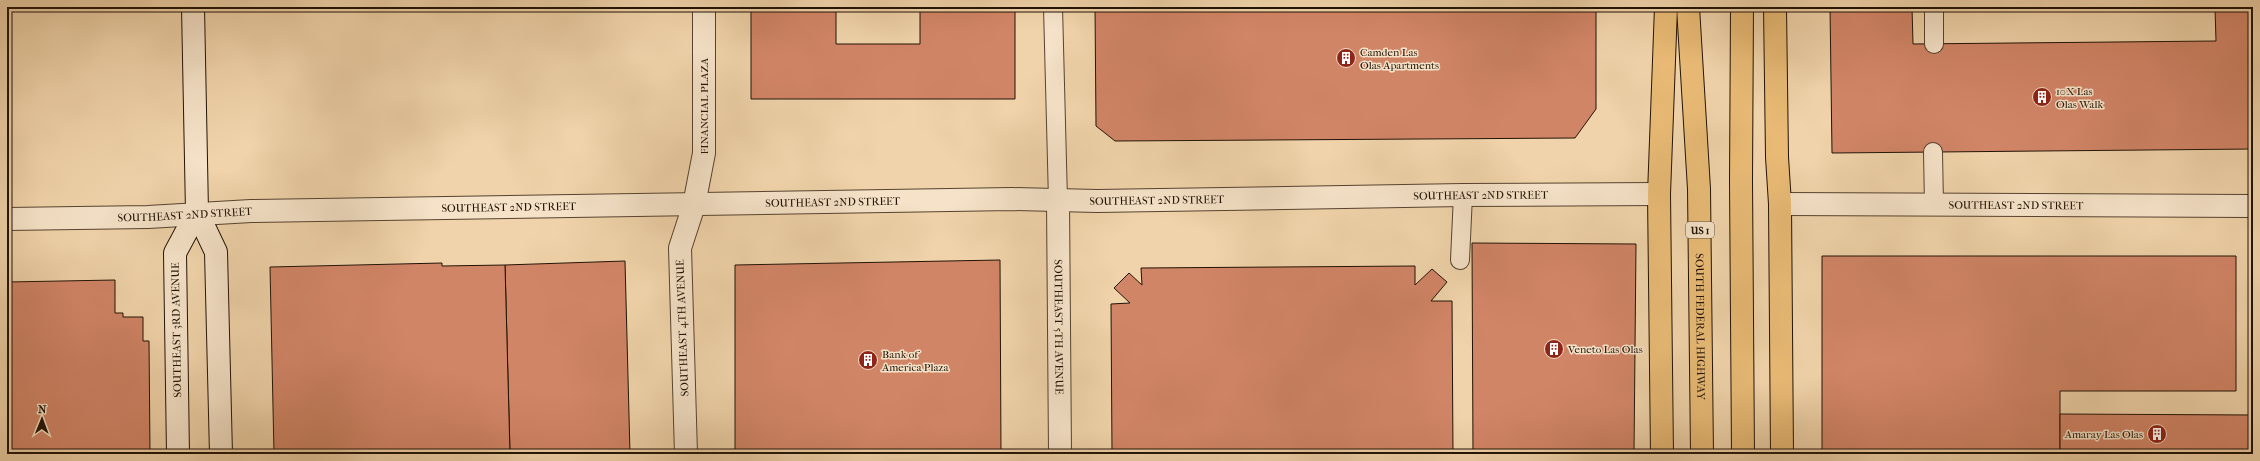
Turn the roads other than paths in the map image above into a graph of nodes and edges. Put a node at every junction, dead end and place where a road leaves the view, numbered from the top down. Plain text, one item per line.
1 (193, 7) edge
2 (704, 7) edge
3 (1053, 7) edge
4 (1666, 7) edge
5 (1688, 7) edge
6 (1742, 7) edge
7 (1775, 7) edge
8 (1934, 7) edge
9 (1934, 44) dead end
10 (1933, 152) dead end
11 (1659, 194) junction
12 (1463, 195) junction
13 (1058, 201) junction
14 (1780, 204) junction
15 (694, 205) junction
16 (1934, 205) junction
17 (2253, 206) edge
18 (197, 212) junction
19 (7, 219) edge
20 (1460, 260) dead end
21 (178, 454) edge
22 (221, 454) edge
23 (686, 454) edge
24 (1060, 454) edge
25 (1662, 454) edge
26 (1702, 454) edge
27 (1743, 454) edge
28 (1782, 454) edge

1 - 18 street, SOUTHEAST 3RD AVENUE
2 - 15 street, FINANCIAL PLAZA
3 - 13 lane
4 - 11 main road
5 - 26 main road, SOUTH FEDERAL HIGHWAY / US 1
6 - 27 main road
7 - 14 main road
8 - 9 lane
10 - 16 lane
11 - 12 street, SOUTHEAST 2ND STREET
11 - 25 main road
12 - 13 street, SOUTHEAST 2ND STREET
12 - 20 lane
13 - 15 street, SOUTHEAST 2ND STREET
13 - 24 street, SOUTHEAST 5TH AVENUE
14 - 16 street, SOUTHEAST 2ND STREET
14 - 28 main road
15 - 18 street, SOUTHEAST 2ND STREET
15 - 23 street, SOUTHEAST 4TH AVENUE
16 - 17 street, SOUTHEAST 2ND STREET
18 - 19 street, SOUTHEAST 2ND STREET
18 - 21 street, SOUTHEAST 3RD AVENUE
18 - 22 street, SOUTHEAST 3RD AVENUE

